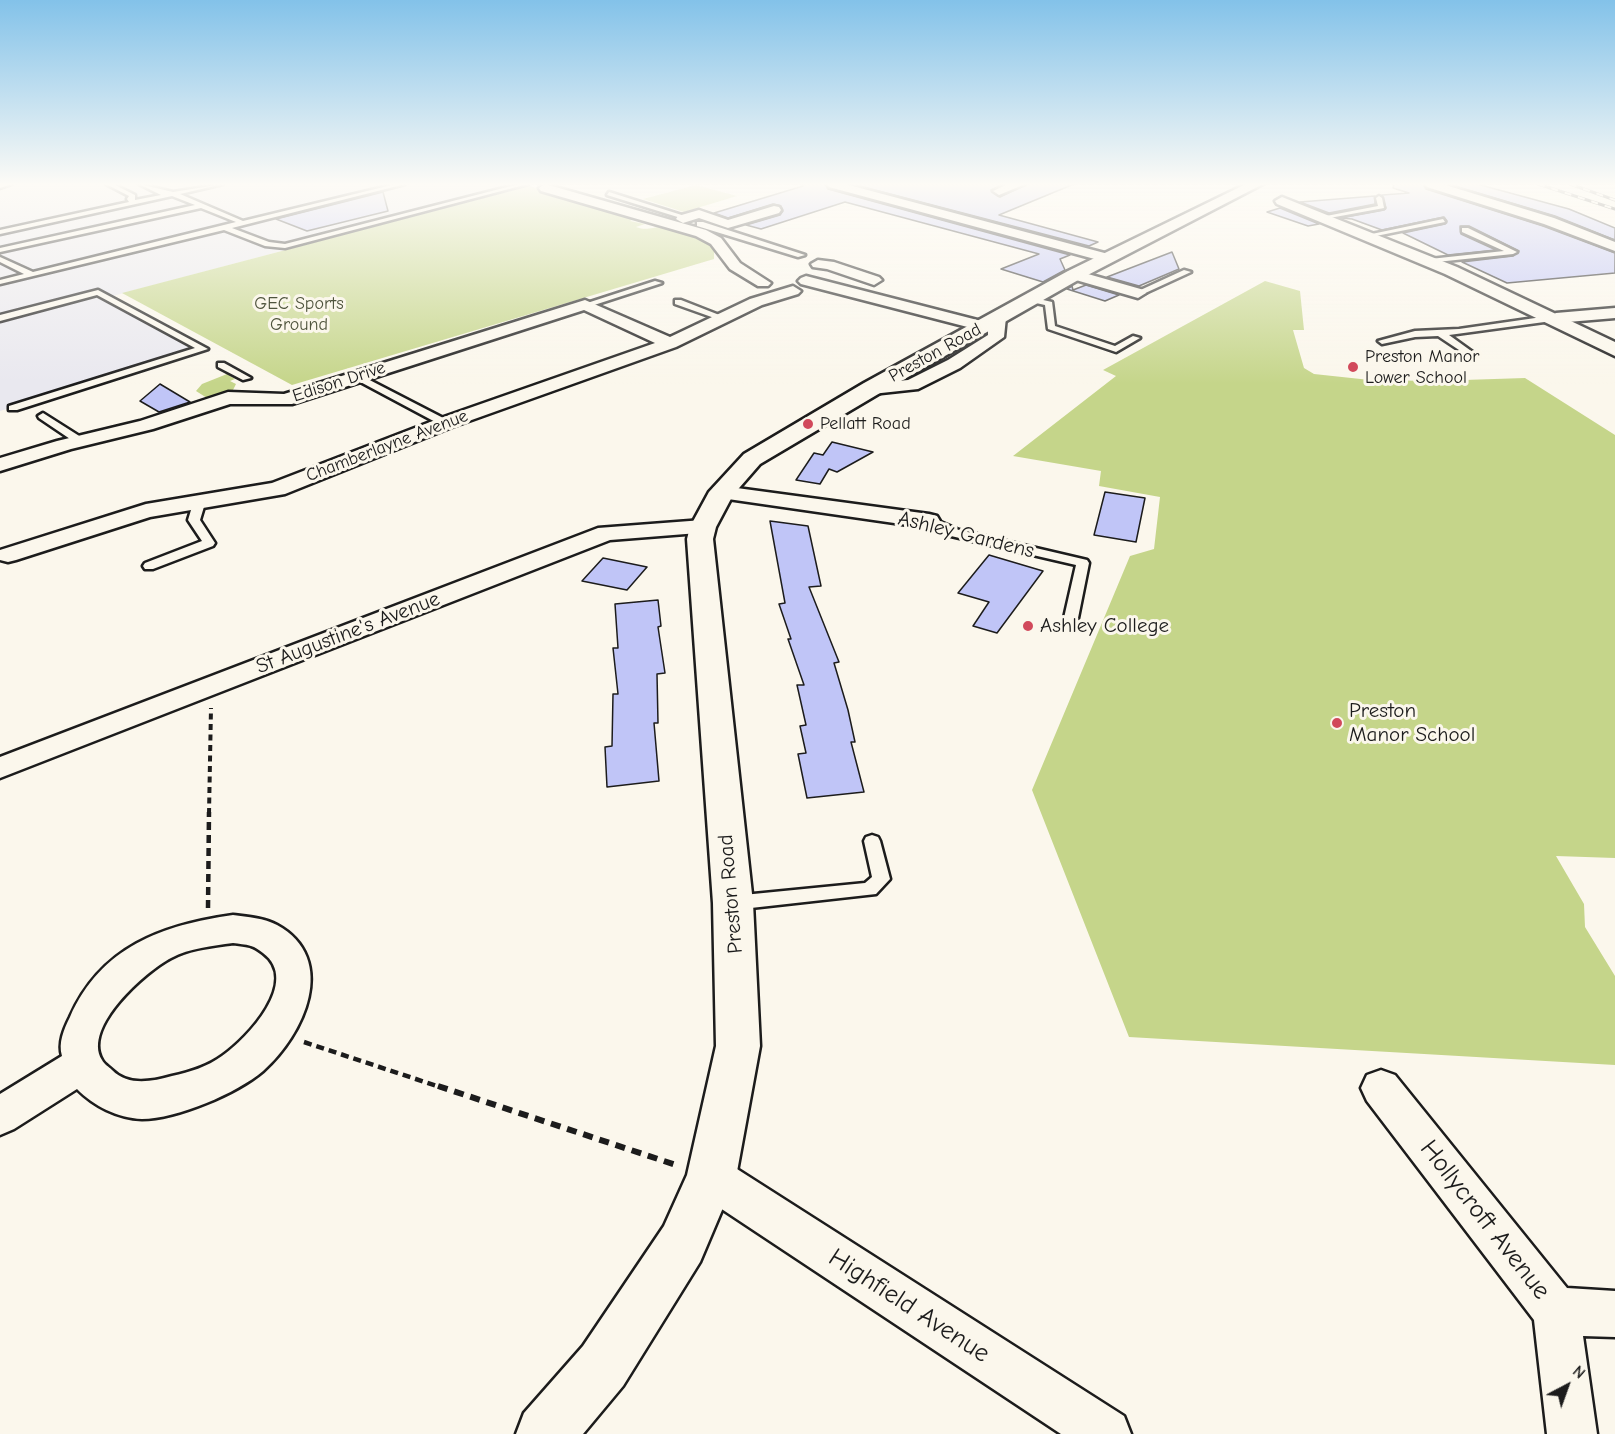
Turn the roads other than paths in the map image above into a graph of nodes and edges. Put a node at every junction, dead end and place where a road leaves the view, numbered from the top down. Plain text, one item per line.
1 (126, 251) edge
2 (724, 251) edge
3 (788, 251) edge
4 (1081, 251) edge
5 (1121, 251) edge
6 (1407, 251) edge
7 (1511, 251) edge
8 (845, 252) dead end
9 (801, 255) joint
10 (1107, 258) junction
11 (0, 259) edge
12 (819, 259) junction
13 (1430, 261) junction
14 (741, 270) junction
15 (1187, 272) dead end
16 (32, 274) junction
17 (1074, 274) junction
18 (0, 282) edge
19 (794, 282) junction
20 (658, 283) dead end
21 (762, 291) junction
22 (1138, 293) joint
23 (1030, 299) junction
24 (678, 302) dead end
25 (585, 305) junction
26 (950, 306) dead end
27 (1615, 313) edge
28 (0, 318) edge
29 (723, 318) junction
30 (1556, 318) junction
31 (991, 322) junction
32 (1440, 333) junction
33 (1136, 338) dead end
34 (1382, 341) dead end
35 (670, 343) junction
36 (1615, 350) edge
37 (1472, 355) dead end
38 (221, 365) dead end
39 (356, 376) junction
40 (246, 378) joint
41 (285, 400) junction
42 (12, 408) dead end
43 (43, 417) dead end
44 (445, 423) junction
45 (80, 441) junction
46 (0, 465) edge
47 (200, 500) junction
48 (713, 509) junction
49 (929, 521) joint
50 (3, 560) edge
51 (149, 566) dead end
52 (1071, 618) dead end
53 (0, 768) edge
54 (872, 842) dead end
55 (733, 903) junction
56 (82, 1065) junction
57 (1381, 1088) dead end
58 (0, 1116) edge
59 (711, 1177) junction
60 (1556, 1311) junction
61 (1615, 1314) edge
62 (545, 1434) edge
63 (1106, 1434) edge
64 (1572, 1434) edge

1 - 16 lane
2 - 14 street
3 - 9 lane
4 - 10 street
5 - 10 street, Preston Road
6 - 13 street
7 - 13 lane
8 - 12 street
9 - 12 street
10 - 17 street, Preston Road
11 - 16 lane
12 - 19 street
12 - 26 street
13 - 30 street
14 - 19 street
14 - 21 street
15 - 22 lane
16 - 18 lane
17 - 22 street
17 - 23 street, Preston Road
19 - 21 street, Chamberlayne Avenue
19 - 31 street
20 - 25 lane
21 - 29 street, Chamberlayne Avenue
23 - 31 street, Preston Road
23 - 33 lane
24 - 29 lane
25 - 35 street
25 - 39 street, Edison Drive
27 - 30 street
28 - 42 lane
29 - 35 street, Chamberlayne Avenue
30 - 32 lane
30 - 36 street
31 - 48 street, Preston Road
32 - 34 lane
32 - 37 lane
35 - 44 street, Chamberlayne Avenue
38 - 40 lane
39 - 41 street, Edison Drive
39 - 44 lane
40 - 41 street
41 - 45 street, Edison Drive
43 - 45 lane
44 - 47 street, Chamberlayne Avenue
45 - 46 street, Edison Drive
47 - 50 street, Chamberlayne Avenue
47 - 51 lane
48 - 49 street, Ashley Gardens
48 - 53 street, St Augustine's Avenue
48 - 55 street, Preston Road
49 - 52 lane, Ashley Gardens
54 - 55 lane
55 - 59 street, Preston Road
56 - 56 street
56 - 58 street
57 - 60 street, Hollycroft Avenue
59 - 62 street, Preston Road
59 - 63 street, Highfield Avenue
60 - 61 street
60 - 64 street, Hollycroft Avenue

